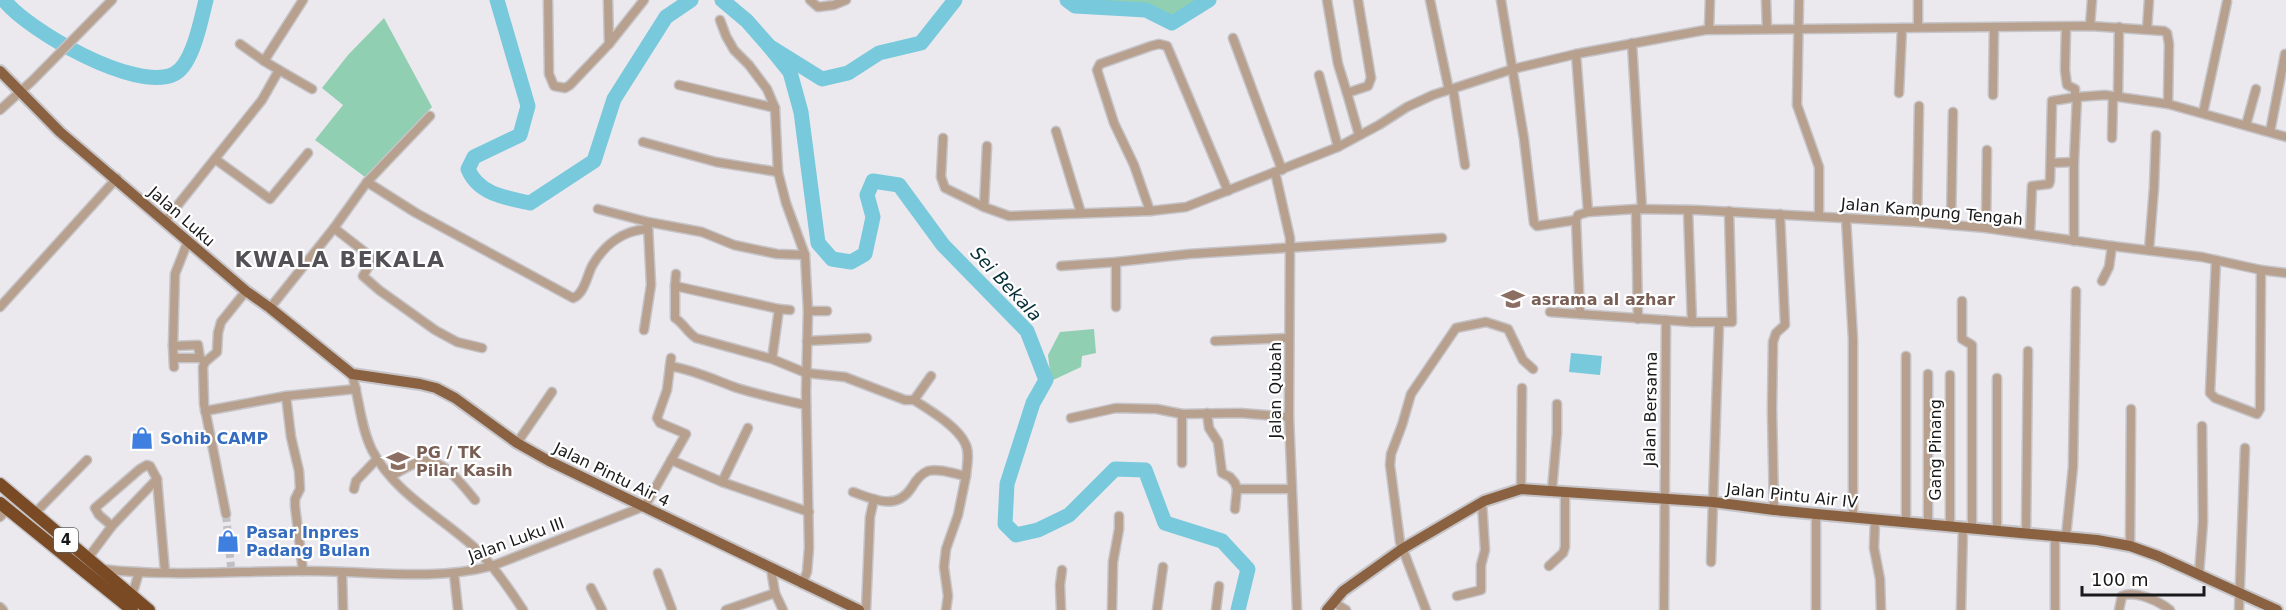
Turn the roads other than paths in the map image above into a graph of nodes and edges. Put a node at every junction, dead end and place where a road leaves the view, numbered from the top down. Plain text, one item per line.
1 (112, 0) edge
2 (303, 0) edge
3 (548, 0) edge
4 (608, 0) edge
5 (644, 0) edge
6 (810, 0) edge
7 (846, 0) edge
8 (1328, 0) edge
9 (1358, 0) edge
10 (1430, 0) edge
11 (1501, 0) edge
12 (1710, 0) edge
13 (1766, 0) edge
14 (1798, 0) edge
15 (1918, 0) edge
16 (2092, 0) edge
17 (2149, 0) edge
18 (2227, 2) dead end
19 (720, 20) dead end
20 (2090, 26) junction
21 (1918, 27) junction
22 (2066, 27) junction
23 (2118, 27) junction
24 (1767, 28) junction
25 (1799, 28) junction
26 (1902, 28) junction
27 (1994, 28) junction
28 (1709, 29) junction
29 (2147, 29) junction
30 (1233, 38) dead end
31 (1632, 43) junction
32 (240, 44) dead end
33 (609, 44) junction
34 (1576, 54) junction
35 (2285, 54) edge
36 (264, 61) junction
37 (1513, 69) junction
38 (0, 70) edge
39 (279, 70) junction
40 (1319, 75) dead end
41 (679, 85) dead end
42 (312, 88) dead end
43 (2256, 89) dead end
44 (1451, 90) junction
45 (21, 92) junction
46 (1347, 93) junction
47 (1899, 93) dead end
48 (1993, 95) dead end
49 (2076, 97) junction
50 (2116, 97) junction
51 (2168, 104) junction
52 (1919, 106) dead end
53 (775, 108) junction
54 (0, 110) edge
55 (1953, 112) dead end
56 (2203, 112) junction
57 (430, 116) dead end
58 (2246, 125) junction
59 (1056, 131) dead end
60 (2270, 132) junction
61 (1359, 135) junction
62 (2156, 135) dead end
63 (943, 138) dead end
64 (2112, 138) dead end
65 (2286, 138) edge
66 (643, 142) dead end
67 (987, 146) dead end
68 (1338, 147) junction
69 (1987, 150) dead end
70 (308, 153) dead end
71 (215, 159) junction
72 (2074, 162) junction
73 (2051, 163) junction
74 (1466, 165) dead end
75 (1279, 171) junction
76 (778, 172) junction
77 (117, 178) junction
78 (367, 182) junction
79 (1228, 190) junction
80 (984, 207) junction
81 (598, 209) dead end
82 (1639, 209) junction
83 (1688, 210) junction
84 (1150, 211) junction
85 (1729, 211) junction
86 (1588, 212) junction
87 (1082, 213) junction
88 (1780, 214) junction
89 (1819, 216) junction
90 (1846, 218) junction
91 (1576, 220) junction
92 (165, 221) junction
93 (1917, 222) junction
94 (648, 225) junction
95 (1951, 225) junction
96 (334, 228) junction
97 (1986, 228) junction
98 (2030, 234) junction
99 (1442, 238) dead end
100 (188, 241) junction
101 (2074, 241) junction
102 (2112, 246) junction
103 (1291, 247) junction
104 (2148, 250) junction
105 (805, 255) junction
106 (2216, 260) junction
107 (1116, 262) junction
108 (1061, 266) dead end
109 (2261, 270) junction
110 (2286, 273) edge
111 (676, 274) dead end
112 (2102, 281) dead end
113 (675, 286) junction
114 (246, 291) junction
115 (2076, 291) dead end
116 (2, 301) edge
117 (1962, 301) dead end
118 (1116, 307) dead end
119 (270, 308) junction
120 (779, 309) junction
121 (790, 310) dead end
122 (808, 311) junction
123 (827, 312) dead end
124 (1550, 312) dead end
125 (1580, 315) junction
126 (1638, 319) junction
127 (1666, 320) junction
128 (1692, 322) junction
129 (1719, 323) junction
130 (644, 330) dead end
131 (867, 338) dead end
132 (1289, 338) junction
133 (1215, 340) dead end
134 (807, 341) junction
135 (173, 346) junction
136 (482, 348) dead end
137 (2028, 351) dead end
138 (1906, 356) dead end
139 (177, 358) dead end
140 (772, 359) junction
141 (202, 360) junction
142 (174, 367) dead end
143 (1533, 369) dead end
144 (806, 373) junction
145 (352, 374) junction
146 (1928, 374) dead end
147 (1950, 375) dead end
148 (931, 376) dead end
149 (1997, 378) dead end
150 (1522, 388) dead end
151 (356, 389) junction
152 (552, 392) dead end
153 (286, 396) junction
154 (914, 400) junction
155 (1557, 404) dead end
156 (806, 405) junction
157 (2131, 409) dead end
158 (205, 411) junction
159 (1207, 413) junction
160 (1182, 414) junction
161 (1289, 417) junction
162 (1071, 418) dead end
163 (2202, 426) dead end
164 (748, 428) dead end
165 (517, 442) junction
166 (2245, 448) dead end
167 (377, 459) junction
168 (671, 459) junction
169 (87, 460) dead end
170 (1182, 463) dead end
171 (391, 476) junction
172 (966, 476) junction
173 (157, 479) junction
174 (722, 482) junction
175 (0, 484) edge
176 (354, 489) dead end
177 (1237, 489) junction
178 (1291, 489) junction
179 (1521, 489) junction
180 (1552, 490) junction
181 (1565, 491) junction
182 (853, 492) dead end
183 (874, 499) junction
184 (1664, 499) junction
185 (475, 500) dead end
186 (1482, 502) junction
187 (1713, 502) junction
188 (645, 506) junction
189 (1235, 509) dead end
190 (2, 510) edge
191 (1774, 510) junction
192 (809, 512) junction
193 (34, 514) junction
194 (226, 514) tunnel mouth
195 (1816, 514) junction
196 (1119, 516) dead end
197 (1853, 518) junction
198 (1875, 520) junction
199 (1906, 522) junction
200 (1928, 524) junction
201 (1950, 525) junction
202 (112, 526) junction
203 (1967, 527) junction
204 (1997, 530) junction
205 (2026, 533) junction
206 (2061, 536) junction
207 (2130, 546) junction
208 (1402, 549) junction
209 (88, 558) junction
210 (1711, 561) dead end
211 (492, 566) junction
212 (1549, 566) dead end
213 (1162, 567) dead end
214 (102, 569) junction
215 (771, 569) junction
216 (1062, 570) dead end
217 (303, 571) junction
218 (139, 572) junction
219 (165, 572) junction
220 (342, 573) junction
221 (658, 573) dead end
222 (454, 574) junction
223 (2199, 574) junction
224 (802, 584) junction
225 (1219, 586) dead end
226 (591, 588) dead end
227 (775, 593) junction
228 (2239, 593) junction
229 (132, 596) junction
230 (1457, 596) dead end
231 (838, 605) edge
232 (1330, 606) edge
233 (132, 610) edge
234 (149, 610) edge
235 (343, 610) edge
236 (458, 610) edge
237 (523, 610) edge
238 (602, 610) edge
239 (672, 610) edge
240 (728, 610) edge
241 (783, 610) edge
242 (859, 610) edge
243 (866, 610) edge
244 (946, 610) edge
245 (1061, 610) edge
246 (1112, 610) edge
247 (1157, 610) edge
248 (1216, 610) edge
249 (1297, 610) edge
250 (1346, 610) edge
251 (1426, 610) edge
252 (1664, 610) edge
253 (1816, 610) edge
254 (1881, 610) edge
255 (1961, 610) edge
256 (2055, 610) edge
257 (2119, 610) edge
258 (2170, 610) edge
259 (2239, 610) edge
260 (2277, 610) edge

1 - 45 street
2 - 36 street
3 - 33 street
4 - 33 street
5 - 33 street
6 - 7 street
8 - 46 street
9 - 46 street
10 - 44 street
11 - 37 street
12 - 28 street
13 - 24 street
14 - 25 street
15 - 21 street
16 - 20 street
17 - 29 street
18 - 56 street
19 - 53 street
20 - 22 street
20 - 23 street
21 - 26 street
21 - 27 street
22 - 27 street
22 - 49 street
23 - 29 street
23 - 50 street
24 - 25 street
24 - 28 street
25 - 26 street
25 - 89 street
26 - 47 street
27 - 48 street
28 - 31 street
29 - 51 street
30 - 75 street, Jalan Qubah
31 - 34 street
31 - 82 street
32 - 36 street
34 - 37 street
34 - 86 street
35 - 60 street
36 - 39 street
37 - 44 street
37 - 91 street
38 - 45 main road, Jalan Luku
39 - 42 street
39 - 71 street
40 - 68 street
41 - 53 street
43 - 58 street
44 - 61 street
44 - 74 street
45 - 54 street
45 - 77 main road, Jalan Luku
46 - 61 street
49 - 50 street
49 - 72 street
49 - 73 street
50 - 51 street
50 - 64 street
51 - 56 street
52 - 93 street
53 - 76 street
55 - 95 street
56 - 58 street
57 - 78 street
58 - 60 street
59 - 87 street
60 - 65 street
61 - 68 street
62 - 104 street
63 - 80 street
66 - 76 street
67 - 80 street
68 - 75 street
69 - 97 street
70 - 71 street
71 - 92 street
72 - 73 street
72 - 101 street
73 - 98 street
75 - 79 street
75 - 103 street, Jalan Qubah
76 - 105 street
77 - 92 main road, Jalan Luku
77 - 116 street
78 - 94 street
78 - 96 street
79 - 84 street
79 - 84 street
80 - 87 street
81 - 94 street
82 - 83 street, Jalan Kampung Tengah
82 - 86 street, Jalan Kampung Tengah
82 - 126 street
83 - 85 street, Jalan Kampung Tengah
83 - 128 street
84 - 87 street
85 - 88 street, Jalan Kampung Tengah
85 - 129 street
86 - 91 street
88 - 89 street, Jalan Kampung Tengah
88 - 191 street
89 - 90 street, Jalan Kampung Tengah
90 - 93 street, Jalan Kampung Tengah
90 - 197 street
91 - 125 street
92 - 100 main road, Jalan Luku
93 - 95 street, Jalan Kampung Tengah
94 - 105 street
94 - 130 street
95 - 97 street, Jalan Kampung Tengah
96 - 119 street
96 - 136 street
97 - 98 street, Jalan Kampung Tengah
98 - 101 street, Jalan Kampung Tengah
99 - 103 street
100 - 114 main road, Jalan Luku
100 - 135 street
101 - 102 street, Jalan Kampung Tengah
102 - 104 street, Jalan Kampung Tengah
102 - 112 street
103 - 107 street
103 - 132 street, Jalan Qubah
104 - 106 street, Jalan Kampung Tengah
105 - 122 street
106 - 109 street, Jalan Kampung Tengah
106 - 109 street
107 - 108 street
107 - 118 street
109 - 110 street, Jalan Kampung Tengah
111 - 113 street
113 - 120 street
113 - 140 street
114 - 119 main road, Jalan Luku
114 - 141 street
115 - 206 street
117 - 203 street
119 - 145 main road, Jalan Luku
120 - 121 street
120 - 140 street
122 - 123 street
122 - 134 street
124 - 125 street
125 - 126 street
126 - 127 street
127 - 128 street
127 - 184 street, Jalan Bersama
128 - 129 street
129 - 187 street
131 - 134 street
132 - 133 street
132 - 161 street, Jalan Qubah
134 - 144 street
135 - 141 street
135 - 142 street
137 - 205 street
138 - 199 street
139 - 141 street
140 - 144 street
141 - 158 street
143 - 208 street
144 - 154 street
144 - 156 street
145 - 151 street
145 - 165 main road, Jalan Pintu Air 4
146 - 200 street
147 - 201 street, Gang Pinang
148 - 154 street
149 - 204 street
150 - 179 street
151 - 153 street
151 - 167 street
152 - 165 street
153 - 158 street
153 - 217 street
154 - 172 street
155 - 180 street
156 - 168 street
156 - 192 street
157 - 207 street
158 - 194 street
159 - 160 street
159 - 161 street
159 - 177 street
160 - 162 street
160 - 170 street
161 - 178 street, Jalan Qubah
163 - 223 street
164 - 174 street
165 - 188 main road, Jalan Pintu Air 4
166 - 228 street
167 - 171 street
167 - 176 street
168 - 174 street
168 - 188 street
169 - 193 street
171 - 185 street
171 - 211 street
172 - 183 street
172 - 244 street
173 - 202 street
173 - 202 street
173 - 219 street
174 - 192 street
175 - 193 highway, 4
177 - 178 street
177 - 189 street
178 - 249 street, Jalan Qubah
179 - 180 main road, Jalan Pintu Air IV
179 - 186 main road, Jalan Pintu Air IV
180 - 181 main road, Jalan Pintu Air IV
181 - 184 main road, Jalan Pintu Air IV
181 - 212 street
182 - 183 street
183 - 243 street
184 - 187 main road, Jalan Pintu Air IV
184 - 252 street, Jalan Bersama
186 - 208 main road, Jalan Pintu Air IV
186 - 230 street
187 - 191 main road, Jalan Pintu Air IV
187 - 210 street
188 - 211 street, Jalan Luku III
188 - 215 main road, Jalan Pintu Air 4
190 - 233 highway, 4
191 - 195 main road, Jalan Pintu Air IV
192 - 224 street
193 - 209 highway, 4
195 - 197 main road, Jalan Pintu Air IV
195 - 253 street
196 - 246 street
197 - 198 main road, Jalan Pintu Air IV
198 - 199 main road, Jalan Pintu Air IV
198 - 254 street
199 - 200 main road, Jalan Pintu Air IV
200 - 201 main road, Jalan Pintu Air IV
201 - 203 main road, Jalan Pintu Air IV
202 - 209 street
203 - 204 main road, Jalan Pintu Air IV
203 - 255 street
204 - 205 main road, Jalan Pintu Air IV
205 - 206 main road, Jalan Pintu Air IV
206 - 207 main road, Jalan Pintu Air IV
206 - 256 street
207 - 223 main road, Jalan Pintu Air IV
208 - 232 main road, Jalan Pintu Air IV
208 - 251 street
209 - 214 highway, 4
211 - 222 street, Jalan Luku III
211 - 237 street
213 - 247 street
214 - 218 street, Jalan Luku III
214 - 229 highway, 4
215 - 224 main road, Jalan Pintu Air 4
215 - 227 street
216 - 245 street
217 - 219 street, Jalan Luku III
217 - 220 street, Jalan Luku III
218 - 219 street, Jalan Luku III
218 - 229 street
220 - 222 street, Jalan Luku III
220 - 235 street
221 - 239 street
222 - 236 street
223 - 228 main road, Jalan Pintu Air IV
224 - 231 main road, Jalan Pintu Air 4
225 - 248 street
226 - 238 street
227 - 240 street
227 - 241 street
228 - 259 street
228 - 260 main road, Jalan Pintu Air IV
229 - 234 highway, 4
231 - 242 main road, Jalan Pintu Air 4
232 - 250 street
257 - 258 street

